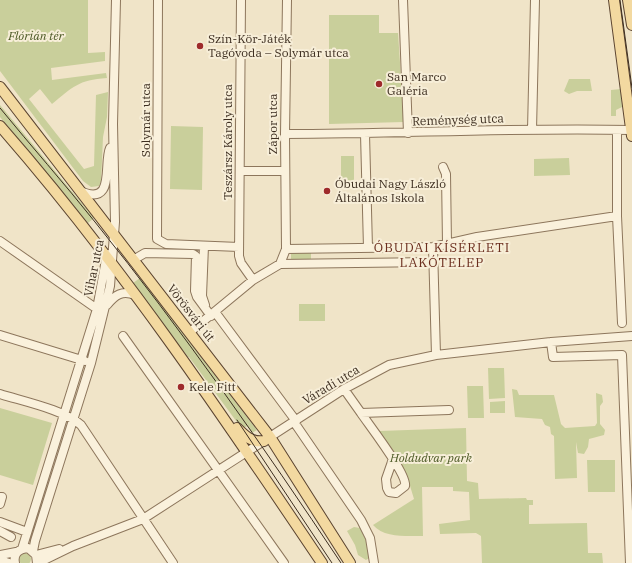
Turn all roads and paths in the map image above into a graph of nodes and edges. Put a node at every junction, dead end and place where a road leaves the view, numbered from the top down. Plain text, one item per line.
1 (116, 0) edge
2 (158, 0) edge
3 (241, 0) edge
4 (287, 0) edge
5 (403, 0) edge
6 (535, 0) edge
7 (614, 0) edge
8 (628, 0) edge
9 (632, 25) edge
10 (0, 87) edge
11 (0, 126) edge
12 (532, 130) junction
13 (617, 130) junction
14 (632, 130) edge
15 (408, 133) junction
16 (285, 134) junction
17 (364, 134) junction
18 (632, 136) edge
19 (113, 140) junction
20 (443, 167) dead end
21 (240, 170) junction
22 (285, 171) junction
23 (80, 191) junction
24 (617, 216) junction
25 (114, 235) junction
26 (0, 241) edge
27 (447, 244) junction
28 (204, 246) junction
29 (239, 247) junction
30 (432, 247) junction
31 (368, 248) junction
32 (286, 249) junction
33 (110, 259) junction
34 (133, 260) junction
35 (434, 262) junction
36 (280, 264) junction
37 (253, 280) junction
38 (135, 295) junction
39 (101, 309) junction
40 (213, 314) junction
41 (622, 323) dead end
42 (190, 332) junction
43 (0, 335) edge
44 (123, 336) dead end
45 (632, 336) edge
46 (551, 342) junction
47 (436, 354) junction
48 (80, 360) junction
49 (91, 363) junction
50 (344, 389) junction
51 (0, 394) edge
52 (449, 410) dead end
53 (221, 412) junction
54 (361, 413) junction
55 (64, 414) junction
56 (74, 418) junction
57 (295, 421) junction
58 (267, 439) junction
59 (248, 452) junction
60 (393, 459) dead end
61 (219, 471) junction
62 (0, 497) edge
63 (0, 504) edge
64 (143, 519) junction
65 (0, 522) edge
66 (0, 532) edge
67 (27, 532) junction
68 (11, 537) dead end
69 (19, 550) junction
70 (0, 555) edge
71 (36, 558) edge
72 (0, 560) edge
73 (9, 563) edge
74 (15, 563) edge
75 (173, 563) edge
76 (284, 563) edge
77 (322, 563) edge
78 (350, 563) edge
79 (374, 563) edge
80 (630, 563) edge

1 - 19 street
2 - 28 street, Solymár utca
3 - 21 street, Teszársz Károly utca
4 - 16 street, Zápor utca
5 - 15 street
6 - 12 street
7 - 14 main road
8 - 9 main road
10 - 23 main road, Vörösvári út
11 - 33 main road
12 - 13 street, Reménység utca
12 - 15 street, Reménység utca
13 - 14 street, Reménység utca
13 - 24 street
14 - 18 main road
15 - 17 street, Reménység utca
16 - 17 street, Reménység utca
16 - 22 street, Zápor utca
17 - 31 street
19 - 23 street
19 - 25 street, Vihar utca
20 - 27 street
21 - 22 street
21 - 29 street, Teszársz Károly utca
22 - 32 street, Zápor utca
23 - 25 main road, Vörösvári út
24 - 27 street
24 - 41 street
25 - 33 street, Vihar utca
25 - 34 main road, Vörösvári út
26 - 39 street
27 - 30 street
28 - 29 street
28 - 40 street
29 - 37 street, Teszársz Károly utca
30 - 31 street
30 - 35 street
31 - 32 street
32 - 36 street
33 - 38 main road
33 - 39 street, Vihar utca
34 - 40 street
34 - 42 main road, Vörösvári út
35 - 36 street
35 - 47 street
36 - 37 street
37 - 40 street
38 - 39 street
38 - 53 main road
39 - 48 street, Vihar utca
39 - 49 street, Vihar utca
40 - 42 street
40 - 57 street
42 - 58 main road, Vörösvári út
43 - 48 street
44 - 61 street
45 - 46 street, Váradi utca
46 - 47 street, Váradi utca
46 - 80 street
47 - 50 street, Váradi utca
48 - 49 street
48 - 55 street, Vihar utca
49 - 56 street, Vihar utca
50 - 54 street
50 - 57 street, Váradi utca
51 - 55 street
52 - 54 street
53 - 58 main road
53 - 59 main road
54 - 60 street
55 - 56 street
55 - 67 street, Vihar utca
56 - 64 street
56 - 71 street, Vihar utca
57 - 58 street, Váradi utca
57 - 79 street
58 - 59 street, Váradi utca
58 - 78 main road, Vörösvári út
59 - 61 street, Váradi utca
59 - 77 main road
61 - 64 street, Váradi utca
61 - 76 street
62 - 63 street
64 - 71 street, Váradi utca
64 - 75 street
65 - 67 street
66 - 68 street
67 - 69 street, Vihar utca
69 - 70 street
69 - 71 street
69 - 74 street, Vihar utca
72 - 73 street

